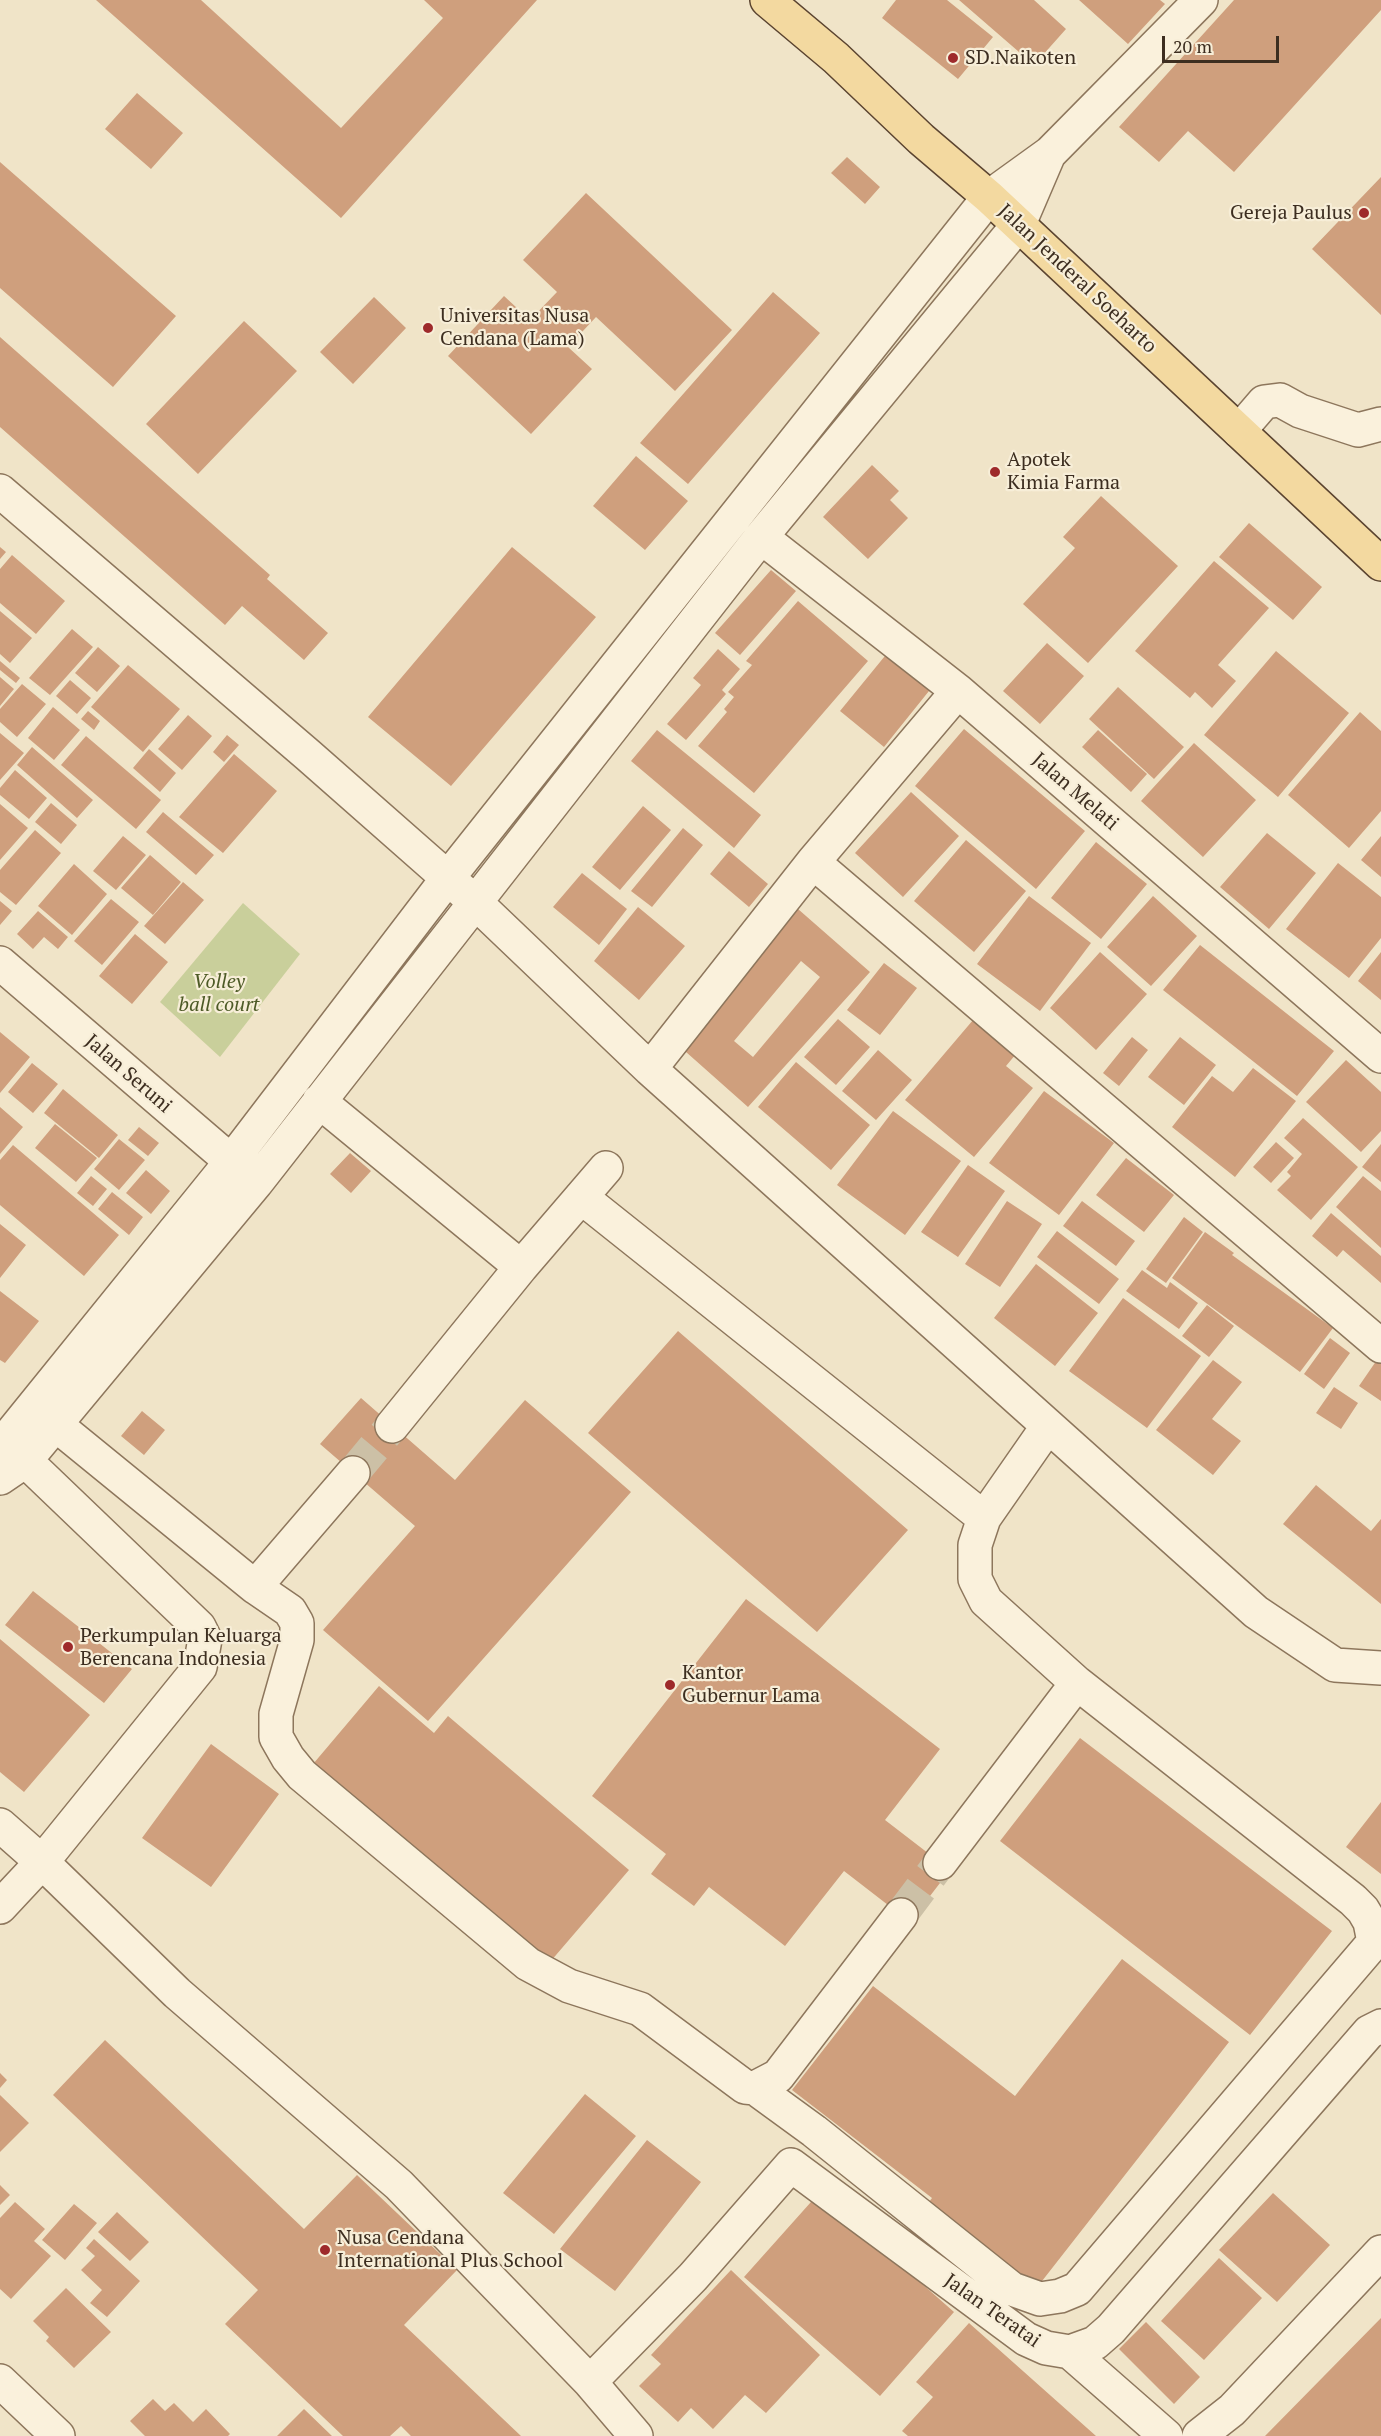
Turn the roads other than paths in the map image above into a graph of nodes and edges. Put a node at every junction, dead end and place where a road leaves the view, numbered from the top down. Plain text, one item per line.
1 (767, 0) edge
2 (1201, 0) edge
3 (1050, 153) junction
4 (989, 196) junction
5 (1019, 224) junction
6 (1381, 424) edge
7 (1239, 431) junction
8 (0, 491) edge
9 (761, 537) junction
10 (1381, 564) edge
11 (958, 691) junction
12 (813, 862) junction
13 (447, 879) junction
14 (475, 902) junction
15 (0, 963) edge
16 (1381, 1056) edge
17 (650, 1070) junction
18 (319, 1101) junction
19 (230, 1163) junction
20 (606, 1168) dead end
21 (256, 1183) junction
22 (581, 1197) junction
23 (521, 1267) junction
24 (1381, 1346) edge
25 (55, 1424) junction
26 (392, 1426) tunnel mouth
27 (1048, 1426) junction
28 (7, 1458) edge
29 (353, 1473) tunnel mouth
30 (984, 1518) junction
31 (255, 1587) junction
32 (1381, 1668) edge
33 (1077, 1683) junction
34 (0, 1825) edge
35 (42, 1862) junction
36 (940, 1863) tunnel mouth
37 (0, 1907) edge
38 (901, 1915) tunnel mouth
39 (1381, 2026) edge
40 (756, 2088) junction
41 (814, 2131) junction
42 (791, 2165) junction
43 (1381, 2252) edge
44 (1070, 2352) junction
45 (0, 2381) edge
46 (590, 2382) junction
47 (58, 2436) edge
48 (636, 2436) edge
49 (1166, 2436) edge
50 (1199, 2436) edge

1 - 4 main road, Jalan Jenderal Soeharto
2 - 3 street
3 - 4 street
3 - 5 street
4 - 5 main road, Jalan Jenderal Soeharto
4 - 13 street
5 - 7 main road, Jalan Jenderal Soeharto
5 - 9 street
6 - 7 street
7 - 10 main road, Jalan Jenderal Soeharto
8 - 13 street
9 - 11 street, Jalan Melati
9 - 14 street
11 - 12 street
11 - 16 street, Jalan Melati
12 - 17 street
12 - 24 street
13 - 14 street
13 - 19 street
14 - 17 street
14 - 18 street
15 - 19 street, Jalan Seruni
17 - 27 street
18 - 21 street
18 - 23 street
19 - 21 street, Jalan Seruni
19 - 28 street
20 - 22 street
21 - 25 street
22 - 23 street
22 - 30 street
23 - 26 street
25 - 28 street
25 - 31 street
27 - 30 street
27 - 32 street
28 - 35 street
29 - 31 street
30 - 33 street
31 - 40 street
33 - 36 street
33 - 41 street
34 - 35 street
35 - 37 street
35 - 46 street
38 - 40 street
39 - 44 street
40 - 41 street
41 - 42 street
42 - 44 street, Jalan Teratai
42 - 46 street
43 - 50 street
44 - 49 street
45 - 47 street
46 - 48 street

